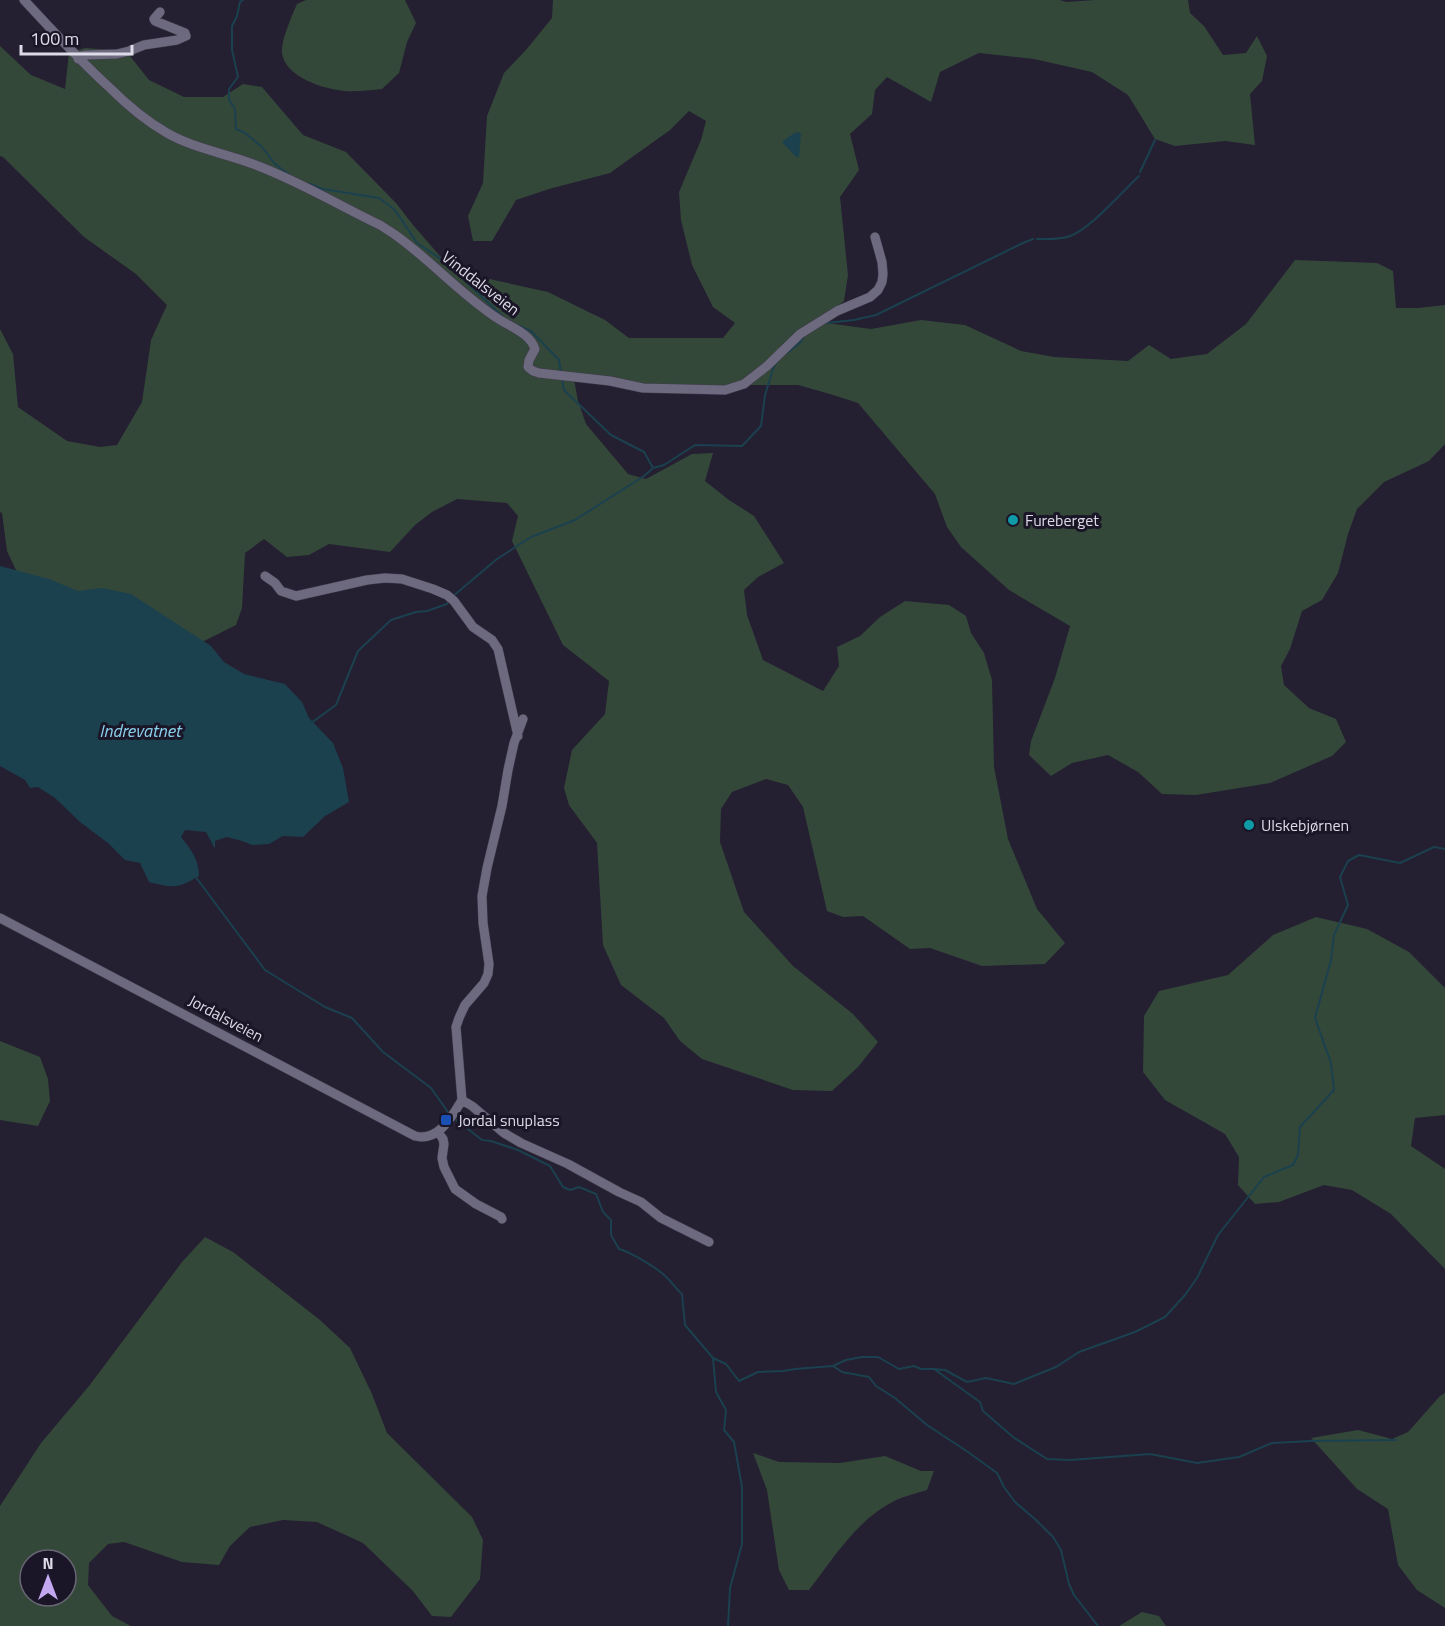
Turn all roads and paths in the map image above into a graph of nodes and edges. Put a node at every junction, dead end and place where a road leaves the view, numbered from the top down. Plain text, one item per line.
1 (24, 0) edge
2 (160, 12) dead end
3 (78, 59) junction
4 (875, 237) dead end
5 (265, 576) dead end
6 (523, 719) dead end
7 (518, 736) junction
8 (0, 918) edge
9 (462, 1100) junction
10 (438, 1132) junction
11 (502, 1219) dead end
12 (708, 1242) dead end

1 - 3 street, Vinddalsveien
2 - 3 street
3 - 4 street, Vinddalsveien
5 - 7 street
6 - 7 street
7 - 9 street
8 - 10 street, Jordalsveien
9 - 10 street
9 - 12 street
10 - 11 street

